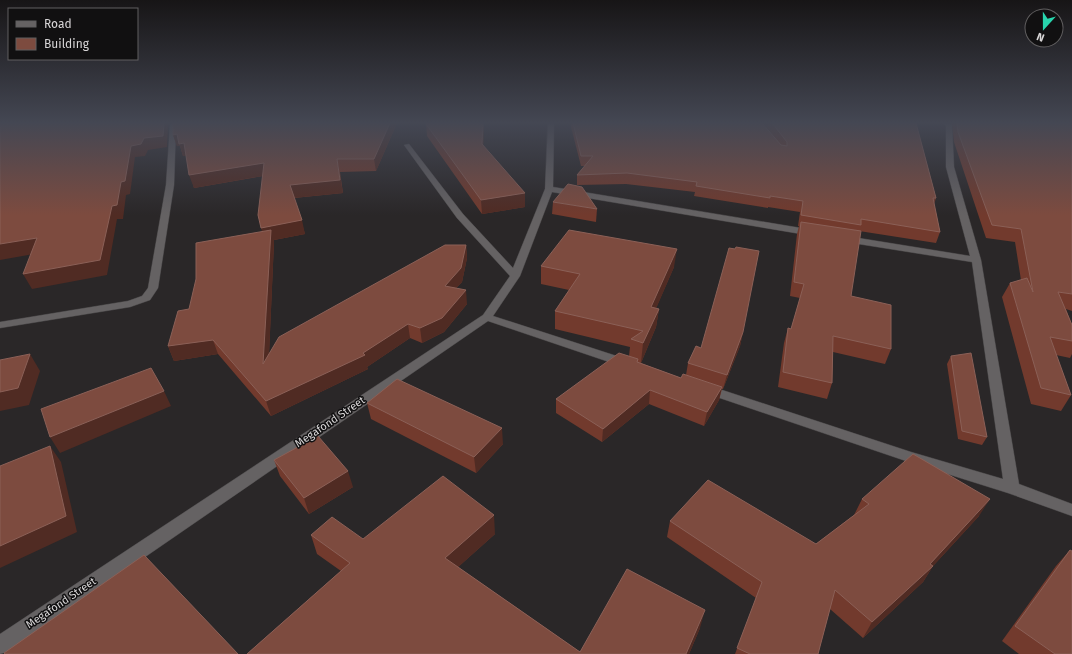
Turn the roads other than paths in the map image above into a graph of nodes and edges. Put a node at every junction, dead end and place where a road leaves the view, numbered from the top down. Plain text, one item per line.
1 (172, 154) edge
2 (413, 154) edge
3 (550, 154) edge
4 (950, 154) edge
5 (549, 189) junction
6 (820, 234) edge
7 (836, 237) edge
8 (976, 260) junction
9 (515, 276) junction
10 (487, 317) junction
11 (0, 325) edge
12 (637, 367) edge
13 (697, 387) edge
14 (1012, 488) junction
15 (1072, 510) edge
16 (0, 645) edge

1 - 11 street
2 - 9 street
3 - 5 street, Megafond Street
4 - 8 street
5 - 6 street
5 - 9 street, Megafond Street
7 - 8 street
8 - 14 street
9 - 10 street, Megafond Street
10 - 12 street
10 - 16 street, Megafond Street
13 - 14 street
14 - 15 street

